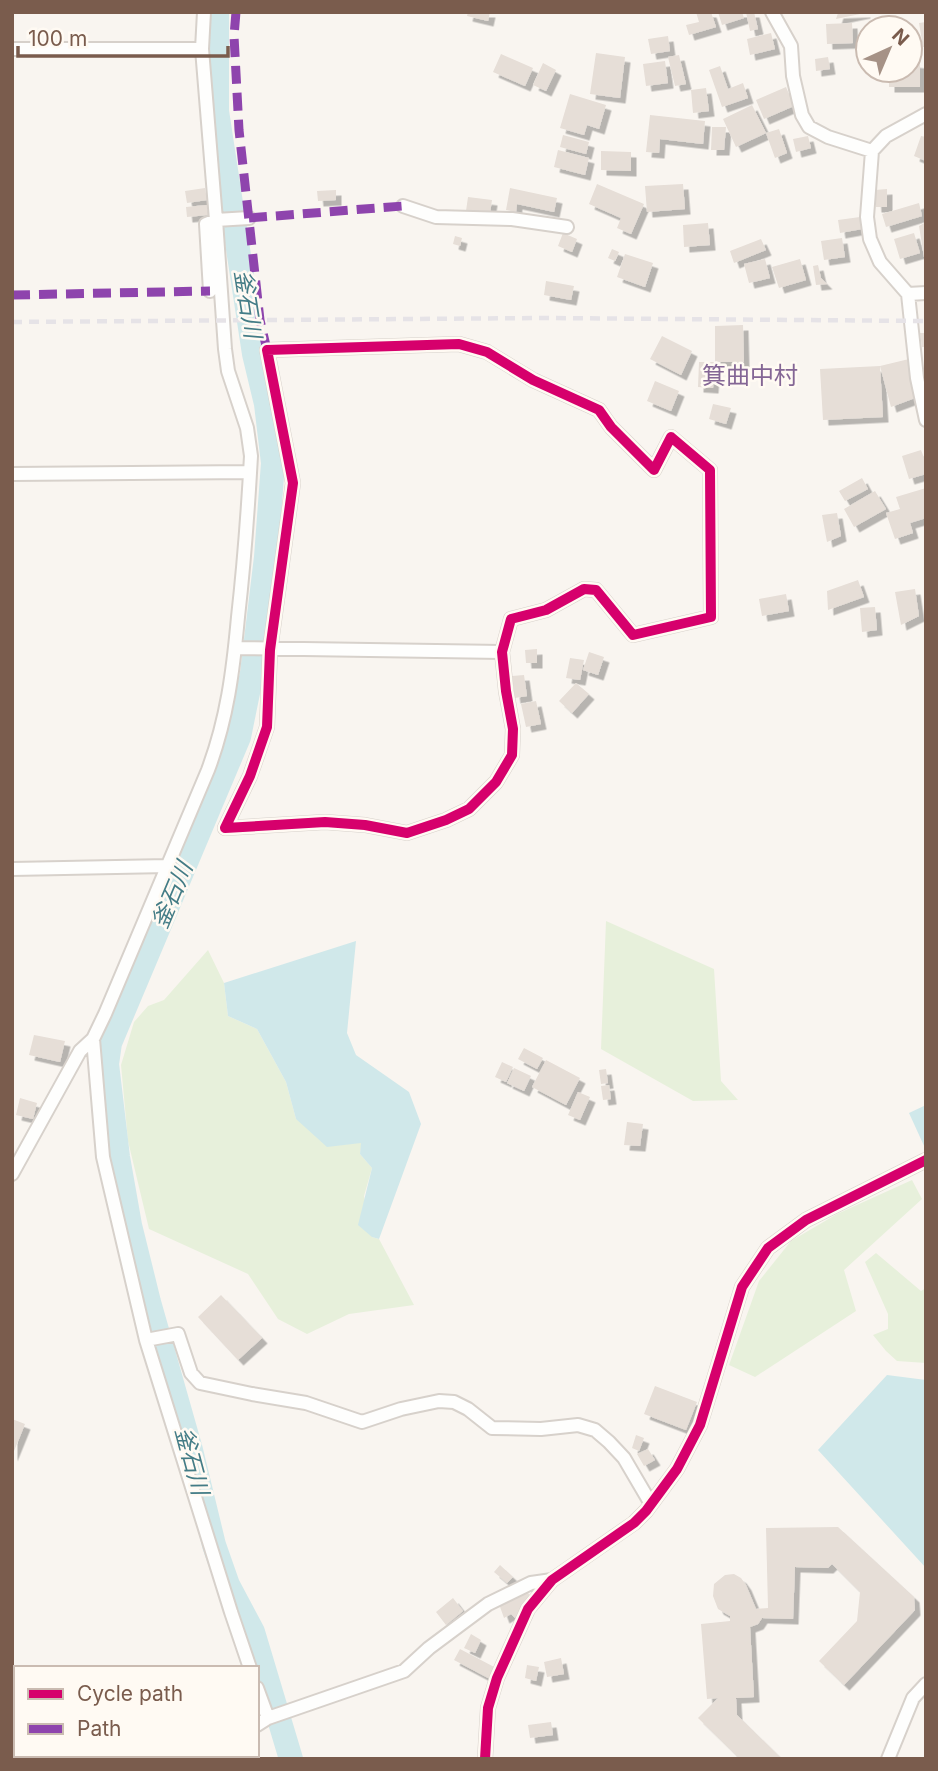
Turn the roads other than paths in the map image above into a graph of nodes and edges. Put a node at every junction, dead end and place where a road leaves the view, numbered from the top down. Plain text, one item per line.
1 (204, 12) edge
2 (772, 12) edge
3 (12, 49) edge
4 (202, 49) junction
5 (926, 114) edge
6 (872, 151) junction
7 (403, 206) dead end
8 (246, 218) dead end
9 (219, 220) junction
10 (567, 227) dead end
11 (210, 292) dead end
12 (926, 293) edge
13 (908, 294) junction
14 (926, 419) edge
15 (250, 472) junction
16 (12, 474) edge
17 (240, 648) junction
18 (268, 649) junction
19 (502, 652) junction
20 (168, 866) junction
21 (12, 869) edge
22 (93, 1039) junction
23 (926, 1160) edge
24 (14, 1168) edge
25 (146, 1340) junction
26 (651, 1504) junction
27 (552, 1580) junction
28 (249, 1666) edge
29 (926, 1684) edge
30 (259, 1699) edge
31 (263, 1721) edge
32 (485, 1759) edge
33 (888, 1759) edge

1 - 4 street
2 - 6 street
3 - 4 street
4 - 9 street
5 - 6 street
6 - 13 street
7 - 10 street
8 - 9 street
9 - 11 street
9 - 15 street
12 - 13 street
13 - 14 street
15 - 16 street
15 - 17 street
17 - 18 street
17 - 20 street
18 - 19 street
18 - 19 street
18 - 19 street
20 - 21 street
20 - 22 street
22 - 24 street
22 - 25 street
23 - 26 street
25 - 26 street
25 - 28 street
26 - 27 street
27 - 31 street
27 - 32 street
29 - 33 street
30 - 31 street

